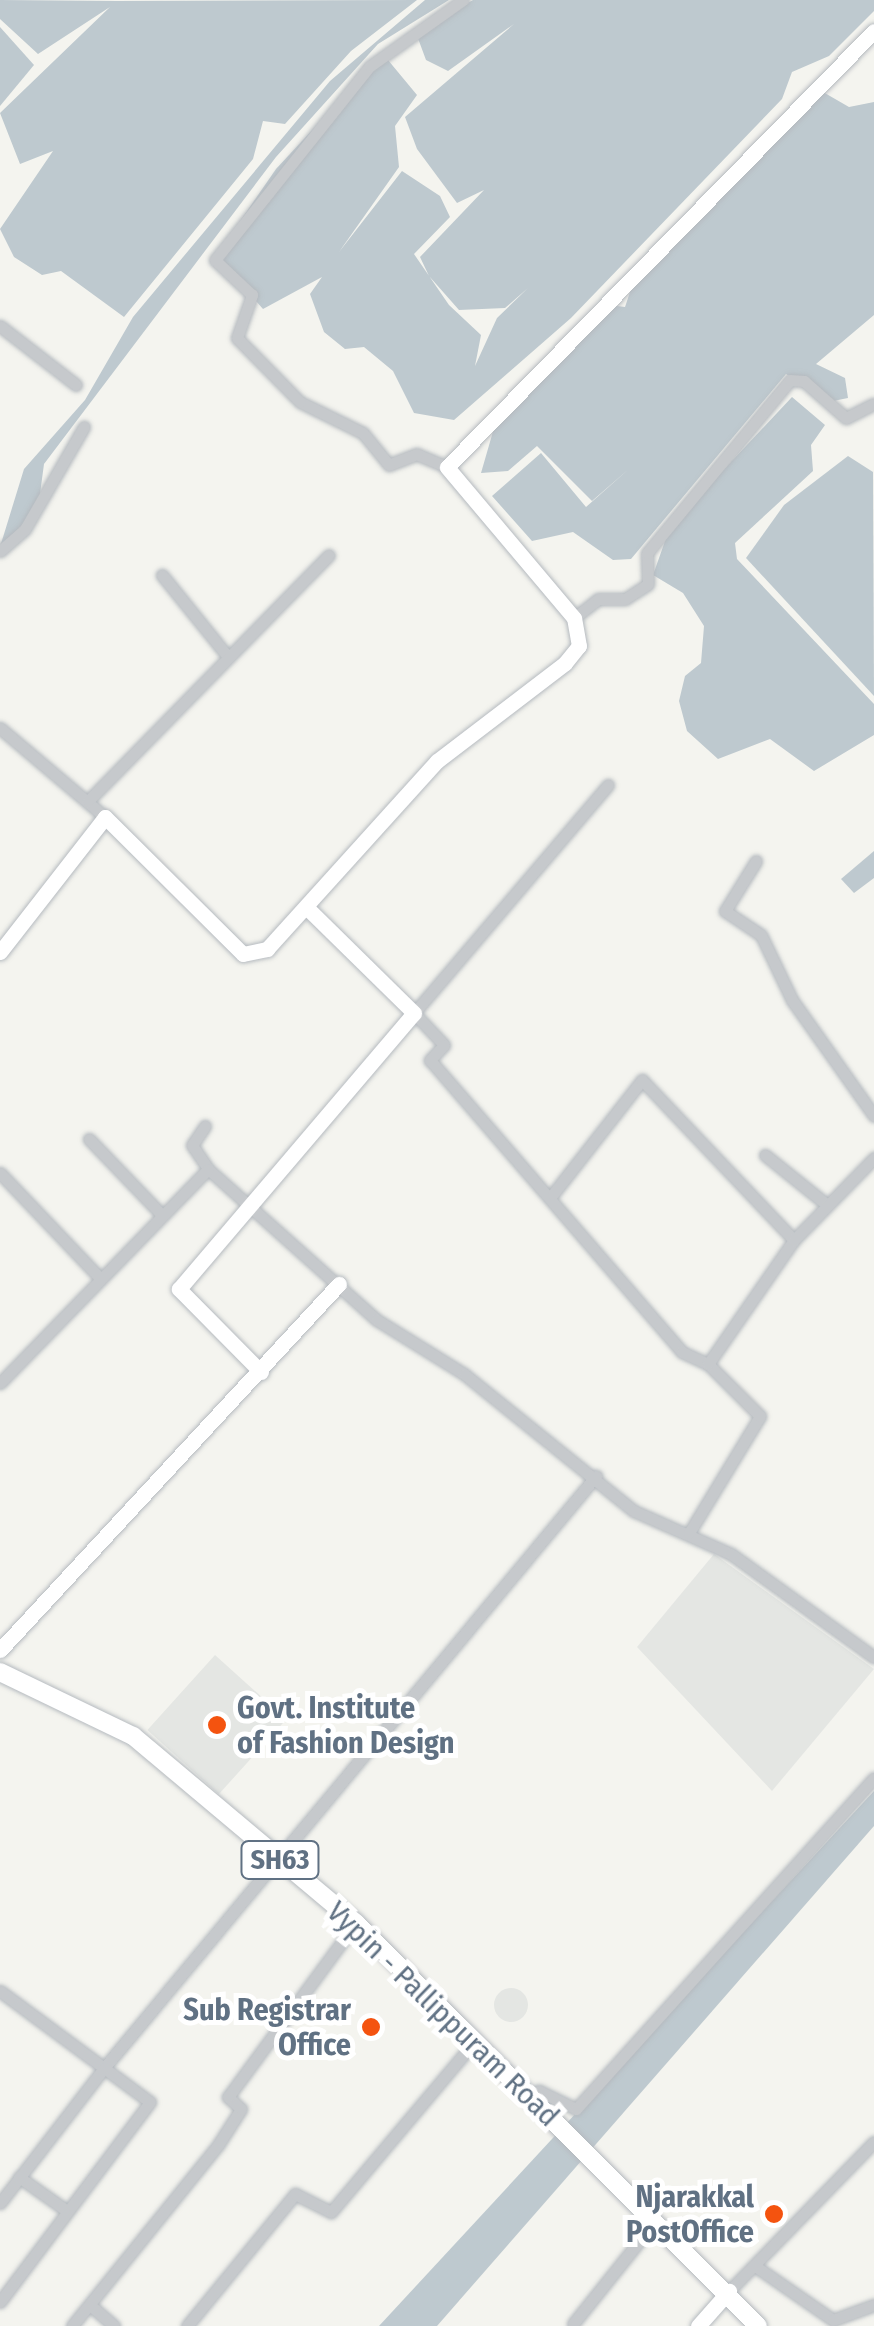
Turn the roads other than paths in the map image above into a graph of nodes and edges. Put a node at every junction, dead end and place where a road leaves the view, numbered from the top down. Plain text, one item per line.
1 (463, 0) edge
2 (874, 32) edge
3 (0, 326) edge
4 (76, 384) dead end
5 (874, 404) edge
6 (84, 426) dead end
7 (446, 467) junction
8 (0, 551) edge
9 (329, 555) dead end
10 (162, 575) dead end
11 (574, 618) junction
12 (226, 653) junction
13 (0, 728) edge
14 (608, 785) dead end
15 (88, 802) junction
16 (104, 817) junction
17 (756, 860) dead end
18 (306, 908) junction
19 (0, 952) edge
20 (414, 1013) junction
21 (874, 1116) edge
22 (205, 1126) dead end
23 (89, 1139) dead end
24 (765, 1155) dead end
25 (874, 1158) edge
26 (208, 1169) junction
27 (0, 1172) edge
28 (553, 1194) junction
29 (826, 1204) junction
30 (245, 1208) junction
31 (162, 1214) junction
32 (794, 1240) junction
33 (101, 1279) junction
34 (339, 1284) junction
35 (708, 1364) junction
36 (261, 1372) junction
37 (0, 1384) edge
38 (596, 1476) junction
39 (689, 1534) junction
40 (0, 1650) edge
41 (874, 1657) edge
42 (0, 1672) edge
43 (874, 1778) edge
44 (275, 1856) junction
45 (356, 1924) junction
46 (0, 1990) edge
47 (474, 2042) junction
48 (104, 2068) junction
49 (525, 2095) junction
50 (874, 2142) edge
51 (19, 2177) junction
52 (0, 2203) edge
53 (67, 2211) junction
54 (648, 2230) dead end
55 (754, 2266) junction
56 (5, 2286) edge
57 (729, 2291) junction
58 (0, 2302) edge
59 (90, 2305) junction
60 (874, 2305) edge
61 (573, 2324) edge
62 (72, 2326) edge
63 (114, 2326) edge
64 (188, 2326) edge
65 (698, 2326) edge
66 (758, 2326) edge

1 - 7 street
2 - 7 street
3 - 4 street
5 - 11 street
6 - 8 street
7 - 11 street
9 - 12 street
10 - 12 street
11 - 18 street
12 - 15 street
13 - 15 street
14 - 20 street
15 - 16 street
16 - 18 street
16 - 19 street
17 - 21 street
18 - 20 street
20 - 28 street
20 - 30 street
22 - 26 street
23 - 31 street
24 - 29 street
25 - 29 street
26 - 30 street
26 - 31 street
27 - 33 street
28 - 32 street
28 - 35 street
29 - 32 street
30 - 34 street
30 - 36 street
31 - 33 street
32 - 35 street
33 - 37 street
34 - 36 street
34 - 38 street
35 - 39 street
36 - 40 street
38 - 39 street
38 - 44 street
39 - 41 street
42 - 44 main road, Vypin - Pallippuram Road / SH63
43 - 49 street
44 - 45 main road, Vypin - Pallippuram Road / SH63
44 - 48 street
45 - 47 main road, Vypin - Pallippuram Road / SH63
45 - 59 street
46 - 48 street
47 - 49 main road, Vypin - Pallippuram Road / SH63
47 - 64 street
48 - 51 street
48 - 53 street
49 - 57 main road, Vypin - Pallippuram Road / SH63
50 - 55 street
51 - 52 street
51 - 53 street
53 - 56 street
54 - 61 street
55 - 57 street
55 - 60 street
56 - 58 street
57 - 65 street
57 - 66 main road, Vypin - Pallippuram Road / SH63
59 - 62 street
59 - 63 street

